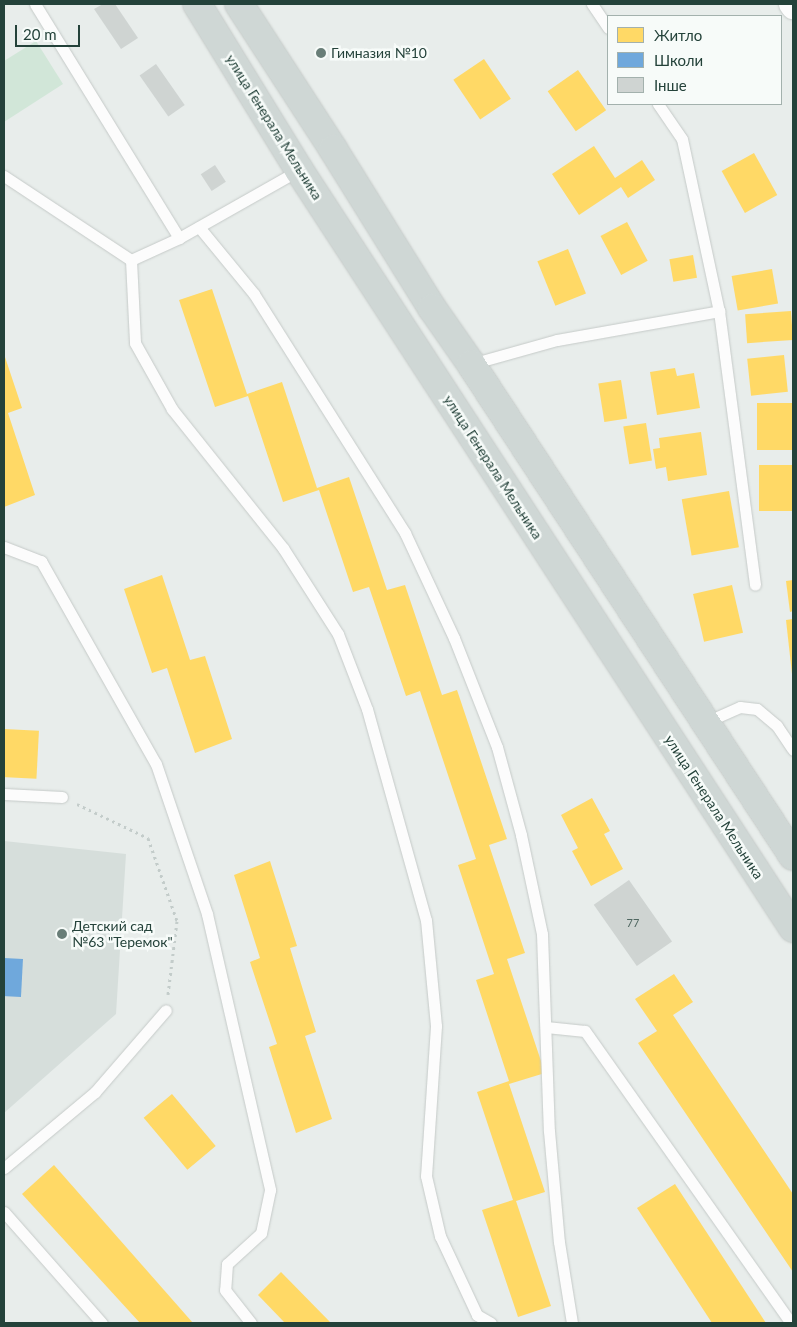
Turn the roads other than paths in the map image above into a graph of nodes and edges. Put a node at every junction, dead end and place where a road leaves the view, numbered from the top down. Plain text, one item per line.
1 (35, 4) edge
2 (197, 4) edge
3 (239, 4) edge
4 (592, 4) edge
5 (791, 4) edge
6 (793, 7) edge
7 (607, 26) edge
8 (659, 105) edge
9 (333, 149) junction
10 (299, 170) junction
11 (4, 176) edge
12 (199, 227) junction
13 (179, 238) junction
14 (131, 260) junction
15 (719, 311) junction
16 (472, 364) junction
17 (4, 547) edge
18 (755, 585) dead end
19 (706, 722) junction
20 (793, 750) edge
21 (4, 794) edge
22 (62, 797) road end
23 (793, 856) edge
24 (793, 928) edge
25 (166, 1010) road end
26 (546, 1027) junction
27 (4, 1168) edge
28 (4, 1212) edge
29 (102, 1323) edge
30 (251, 1323) edge
31 (491, 1323) edge
32 (572, 1323) edge
33 (791, 1323) edge

1 - 13 lane
2 - 10 main road, улица Генерала Мельника
3 - 9 main road
4 - 7 lane
5 - 6 street
8 - 15 lane
9 - 10 main road
9 - 16 main road
10 - 12 lane
10 - 24 main road, улица Генерала Мельника
11 - 14 lane
12 - 13 lane
12 - 26 lane
13 - 14 lane
14 - 31 lane
15 - 16 lane
15 - 18 lane
16 - 19 main road
17 - 30 lane
19 - 20 lane
19 - 23 main road
21 - 22 lane
25 - 27 lane
26 - 32 lane
26 - 33 lane
28 - 29 lane

